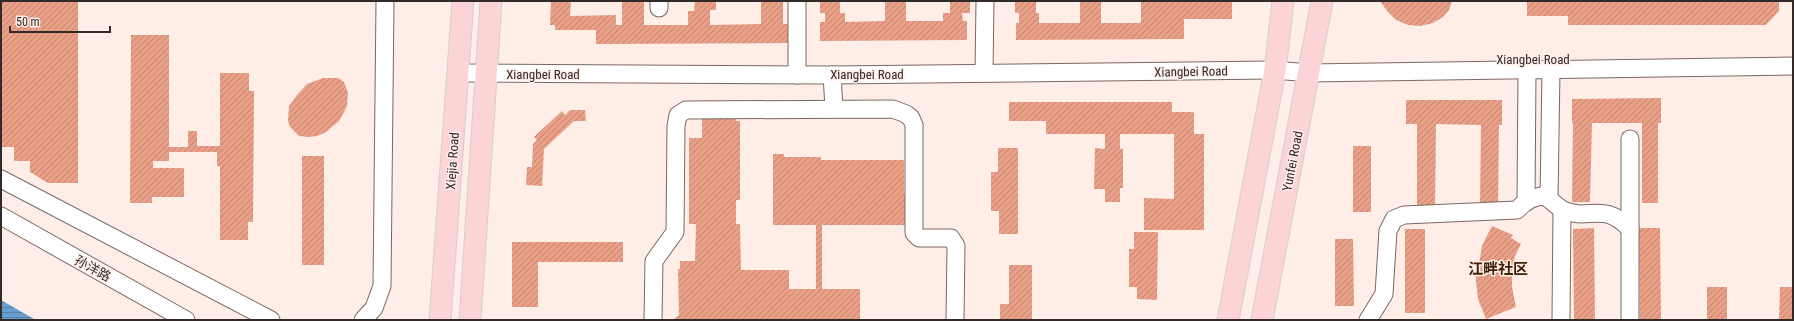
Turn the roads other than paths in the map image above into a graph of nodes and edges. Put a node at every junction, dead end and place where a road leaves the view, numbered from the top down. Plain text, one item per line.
1 (385, 1) edge
2 (463, 1) edge
3 (491, 1) edge
4 (797, 1) edge
5 (985, 1) edge
6 (1284, 1) edge
7 (1322, 1) edge
8 (1793, 57) edge
9 (1793, 66) edge
10 (1310, 67) junction
11 (1275, 70) junction
12 (1527, 70) junction
13 (1551, 70) junction
14 (458, 73) junction
15 (984, 73) junction
16 (486, 74) junction
17 (797, 74) junction
18 (832, 75) junction
19 (834, 108) junction
20 (1630, 139) dead end
21 (1, 179) edge
22 (1526, 202) junction
23 (1556, 204) junction
24 (1, 216) edge
25 (1630, 229) junction
26 (186, 320) edge
27 (271, 320) edge
28 (363, 320) edge
29 (440, 320) edge
30 (470, 320) edge
31 (653, 320) edge
32 (955, 320) edge
33 (1228, 320) edge
34 (1262, 320) edge
35 (1368, 320) edge
36 (1561, 320) edge
37 (1630, 320) edge

1 - 28 street
2 - 14 main road, Xiejia Road
3 - 16 main road
4 - 17 street
5 - 15 street
6 - 11 main road
7 - 10 main road, Yunfei Road
8 - 10 street, Xiangbei Road
9 - 13 street, Xiangbei Road
10 - 11 street, Xiangbei Road
10 - 12 street, Xiangbei Road
10 - 34 main road, Yunfei Road
11 - 15 street, Xiangbei Road
11 - 33 main road
12 - 13 street, Xiangbei Road
12 - 22 street
13 - 23 street
14 - 16 street, Xiangbei Road
14 - 29 main road, Xiejia Road
15 - 18 street, Xiangbei Road
16 - 17 street, Xiangbei Road
16 - 30 main road
17 - 18 street, Xiangbei Road
18 - 19 street
19 - 31 street
19 - 32 street
20 - 25 street
21 - 27 street
22 - 23 street
22 - 35 street
23 - 25 street
23 - 36 street
24 - 26 street, 孙洋路
25 - 37 street

